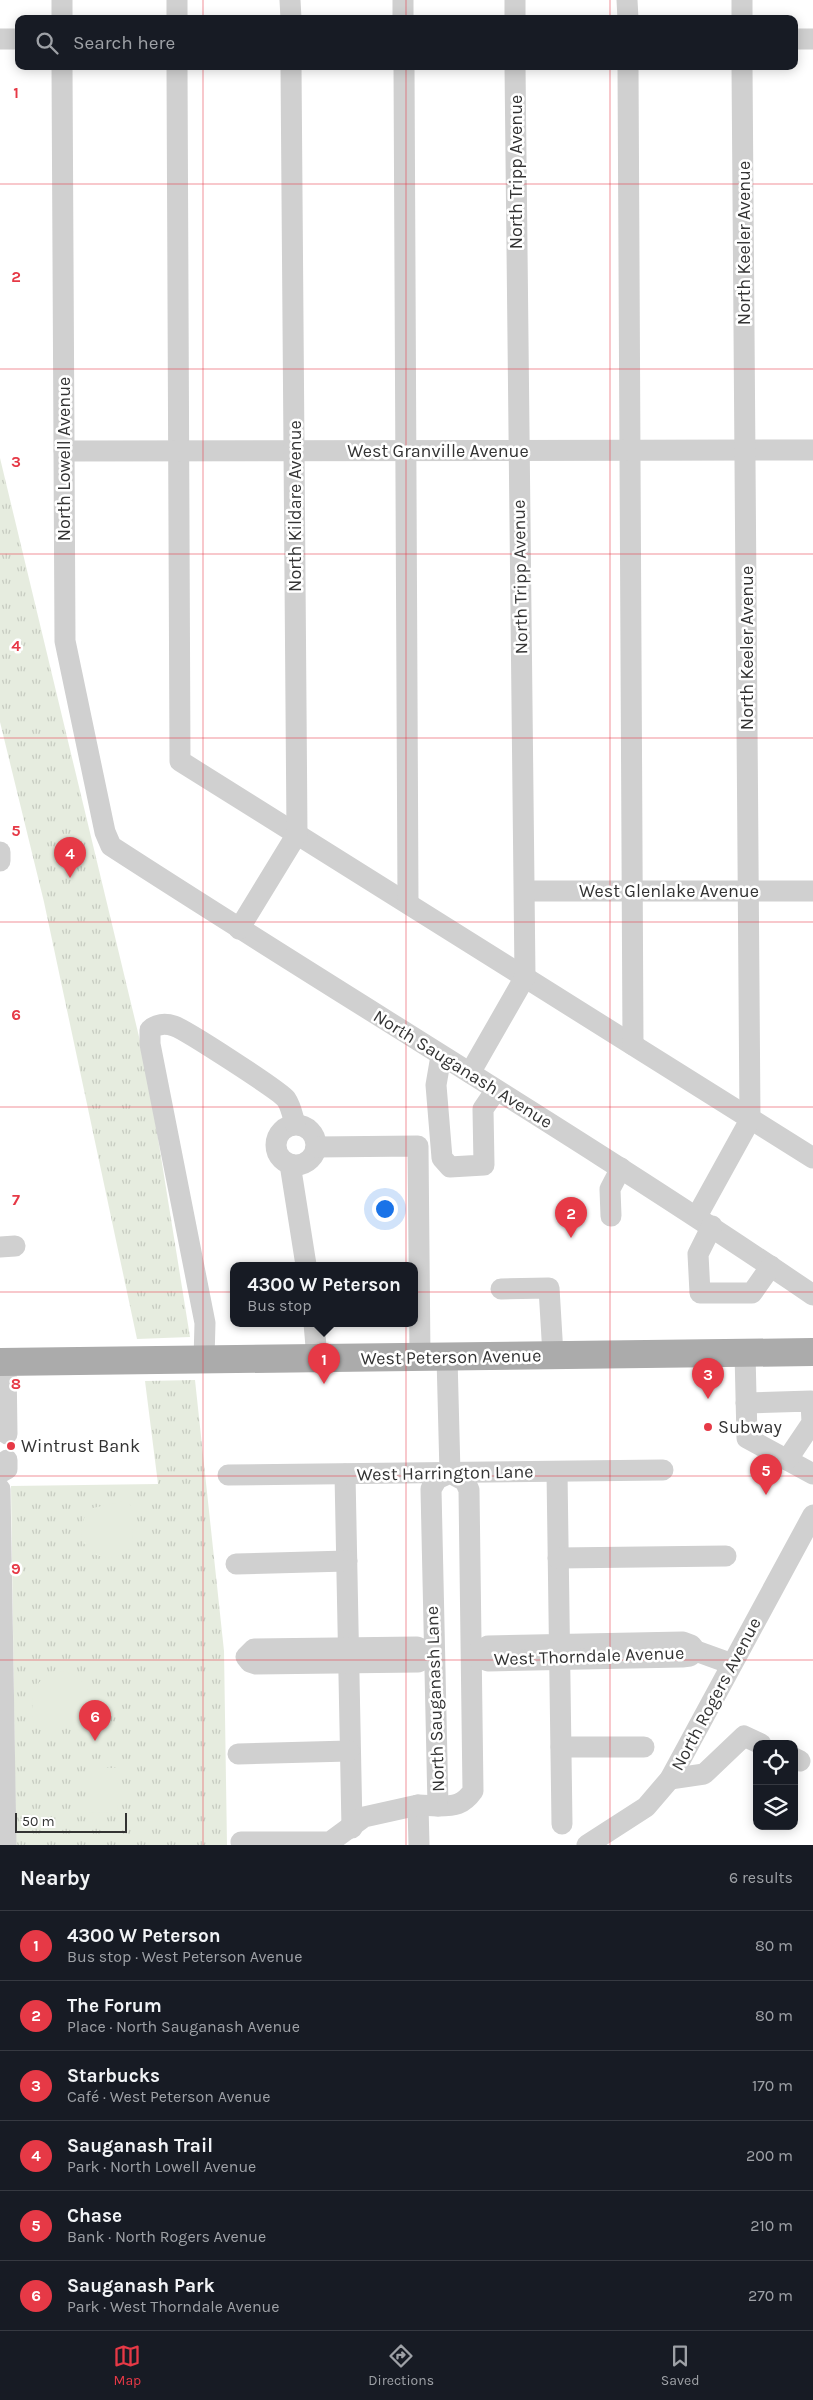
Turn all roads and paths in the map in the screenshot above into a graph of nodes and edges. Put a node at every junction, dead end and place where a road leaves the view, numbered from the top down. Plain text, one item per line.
1 (62, 0) edge
2 (177, 0) edge
3 (290, 0) edge
4 (403, 0) edge
5 (515, 0) edge
6 (628, 0) edge
7 (742, 0) edge
8 (62, 15) edge
9 (177, 15) edge
10 (290, 15) edge
11 (403, 15) edge
12 (515, 15) edge
13 (628, 15) edge
14 (742, 15) edge
15 (0, 39) edge
16 (15, 39) edge
17 (798, 39) edge
18 (813, 39) edge
19 (62, 70) edge
20 (178, 70) edge
21 (291, 70) edge
22 (404, 70) edge
23 (516, 70) edge
24 (628, 70) edge
25 (742, 70) edge
26 (813, 450) edge
27 (64, 451) junction
28 (180, 451) junction
29 (294, 451) junction
30 (407, 451) junction
31 (518, 451) junction
32 (630, 451) junction
33 (745, 451) junction
34 (297, 834) junction
35 (111, 846) joint
36 (525, 891) junction
37 (632, 892) junction
38 (748, 892) junction
39 (813, 892) edge
40 (408, 903) junction
41 (239, 929) junction
42 (525, 977) junction
43 (633, 1045) junction
44 (441, 1056) junction
45 (470, 1073) junction
46 (496, 1090) junction
47 (750, 1120) junction
48 (295, 1124) junction
49 (316, 1147) junction
50 (813, 1158) edge
51 (290, 1164) junction
52 (621, 1168) junction
53 (611, 1216) dead end
54 (704, 1221) junction
55 (306, 1262) edge
56 (771, 1266) junction
57 (502, 1289) dead end
58 (813, 1295) edge
59 (314, 1327) edge
60 (813, 1352) edge
61 (745, 1353) junction
62 (553, 1355) junction
63 (447, 1356) junction
64 (420, 1357) junction
65 (317, 1358) junction
66 (204, 1360) junction
67 (3, 1362) edge
68 (746, 1403) junction
69 (4, 1426) edge
70 (787, 1460) junction
71 (663, 1470) dead end
72 (450, 1472) junction
73 (557, 1472) junction
74 (345, 1474) junction
75 (813, 1474) edge
76 (228, 1475) dead end
77 (0, 1489) edge
78 (813, 1515) edge
79 (726, 1556) dead end
80 (558, 1558) junction
81 (347, 1561) junction
82 (236, 1564) dead end
83 (559, 1652) junction
84 (434, 1654) junction
85 (349, 1655) junction
86 (472, 1655) junction
87 (732, 1664) junction
88 (753, 1740) edge
89 (562, 1747) junction
90 (644, 1747) dead end
91 (349, 1751) junction
92 (238, 1754) dead end
93 (670, 1779) junction
94 (428, 1806) junction
95 (562, 1824) dead end
96 (352, 1828) junction
97 (4, 1832) edge
98 (242, 1843) edge
99 (330, 1844) edge
100 (419, 1845) edge
101 (587, 1845) edge

1 - 8 street
2 - 9 street
3 - 10 street
4 - 11 street
5 - 12 street
6 - 13 street
7 - 14 street
15 - 16 street
17 - 18 street
19 - 27 street, North Lowell Avenue
20 - 28 street
21 - 29 street, North Kildare Avenue
22 - 30 street
23 - 31 street, North Tripp Avenue
24 - 32 street
25 - 33 street, North Keeler Avenue
26 - 33 street, West Granville Avenue
27 - 28 street, West Granville Avenue
27 - 35 street, North Lowell Avenue
28 - 29 street, West Granville Avenue
28 - 34 street
29 - 30 street, West Granville Avenue
29 - 34 street, North Kildare Avenue
30 - 31 street, West Granville Avenue
30 - 40 street
31 - 32 street, West Granville Avenue
31 - 36 street, North Tripp Avenue
32 - 33 street, West Granville Avenue
32 - 37 street
33 - 38 street, North Keeler Avenue
34 - 40 street
34 - 41 street
35 - 41 street, North Sauganash Avenue
36 - 37 street, West Glenlake Avenue
36 - 42 street, North Tripp Avenue
37 - 38 street, West Glenlake Avenue
37 - 43 street
38 - 39 street, West Glenlake Avenue
38 - 47 street, North Keeler Avenue
40 - 42 street
41 - 44 street, North Sauganash Avenue
42 - 43 street
42 - 45 street, North Tripp Avenue
43 - 47 street
44 - 45 street, North Sauganash Avenue
44 - 46 street
45 - 46 street, North Sauganash Avenue
46 - 52 street, North Sauganash Avenue
47 - 50 street
47 - 54 street, North Keeler Avenue
48 - 49 street
48 - 51 street
48 - 66 street
49 - 51 street
49 - 64 street
51 - 55 street
52 - 53 street
52 - 54 street, North Sauganash Avenue
54 - 56 street, North Sauganash Avenue
54 - 56 street, North Keeler Avenue
56 - 58 street, North Sauganash Avenue
57 - 62 street
59 - 65 street
60 - 61 main road, West Peterson Avenue
61 - 62 main road, West Peterson Avenue
61 - 68 street
62 - 63 main road, West Peterson Avenue
63 - 64 main road, West Peterson Avenue
63 - 72 street
64 - 65 main road, West Peterson Avenue
65 - 66 main road, West Peterson Avenue
66 - 67 main road, West Peterson Avenue
67 - 69 street
68 - 70 street
68 - 70 street
70 - 75 street
71 - 73 street, West Harrington Lane
72 - 73 street, West Harrington Lane
72 - 74 street, West Harrington Lane
72 - 84 street, North Sauganash Lane
72 - 86 street, North Sauganash Lane
73 - 80 street
74 - 76 street, West Harrington Lane
74 - 81 street
77 - 97 street
78 - 87 street, North Rogers Avenue
79 - 80 street
80 - 83 street
81 - 82 street
81 - 85 street
83 - 86 street, West Thorndale Avenue
83 - 87 street, West Thorndale Avenue
83 - 89 street
84 - 85 street
84 - 94 street, North Sauganash Lane
85 - 91 street
86 - 94 street, North Sauganash Lane
87 - 93 street, North Rogers Avenue
88 - 93 street
89 - 90 street
89 - 95 street
91 - 92 street
91 - 96 street
93 - 101 street, North Rogers Avenue
94 - 96 street
94 - 100 street
96 - 99 street
98 - 99 street

